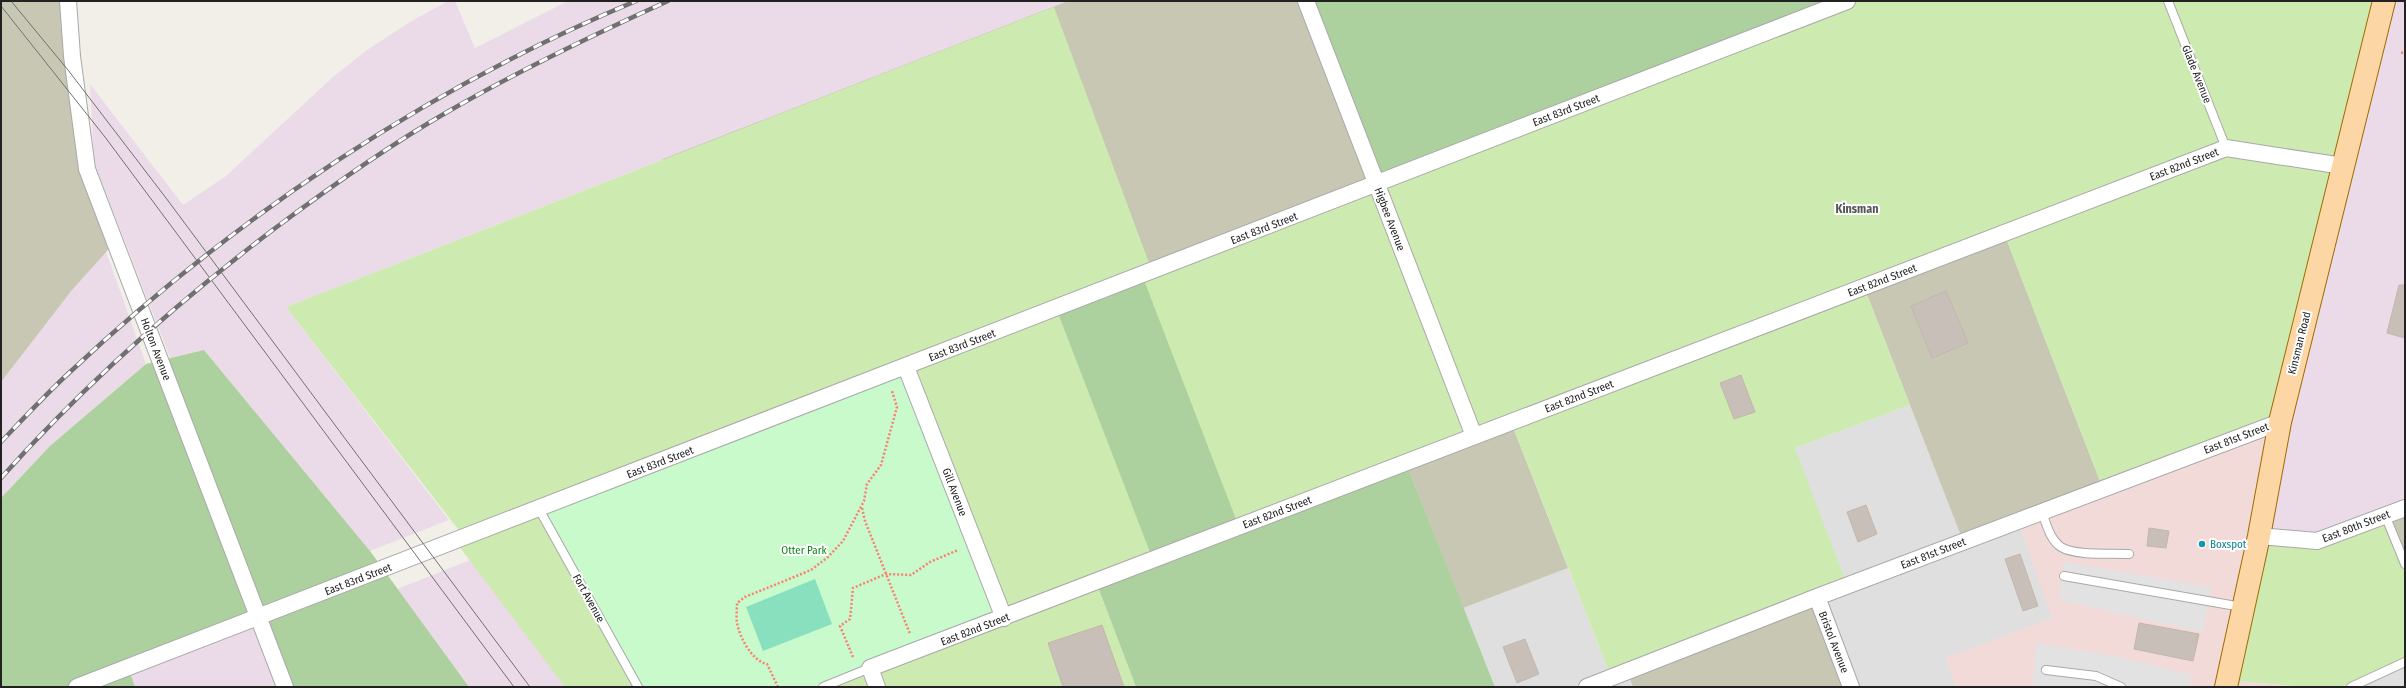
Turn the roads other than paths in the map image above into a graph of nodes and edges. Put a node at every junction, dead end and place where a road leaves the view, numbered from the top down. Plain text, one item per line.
1 (68, 1) edge
2 (1306, 1) edge
3 (1847, 1) edge
4 (2168, 1) edge
5 (2384, 1) edge
6 (2226, 148) junction
7 (2343, 166) junction
8 (1376, 184) junction
9 (906, 367) junction
10 (2280, 422) junction
11 (1474, 436) junction
12 (2405, 508) edge
13 (538, 509) junction
14 (2042, 512) junction
15 (2385, 515) junction
16 (2259, 536) junction
17 (2129, 554) dead end
18 (2405, 564) edge
19 (2064, 576) dead end
20 (1817, 597) junction
21 (2243, 607) junction
22 (258, 618) junction
23 (1004, 618) junction
24 (2405, 662) edge
25 (870, 668) junction
26 (2046, 670) dead end
27 (76, 687) edge
28 (285, 687) edge
29 (638, 687) edge
30 (823, 687) edge
31 (877, 687) edge
32 (1586, 687) edge
33 (1851, 687) edge
34 (2121, 687) edge
35 (2226, 687) edge
36 (2351, 687) edge

1 - 22 street, Holton Avenue
2 - 8 street, Higbee Avenue
3 - 8 street, East 83rd Street
4 - 6 lane, Glade Avenue
5 - 7 main road, Kinsman Road
6 - 7 street, East 82nd Street
6 - 11 street, East 82nd Street
7 - 10 main road, Kinsman Road
8 - 9 street, East 83rd Street
8 - 11 street, Higbee Avenue
9 - 13 street, East 83rd Street
9 - 23 street, Gill Avenue
10 - 14 street, East 81st Street
10 - 16 main road, Kinsman Road
11 - 23 street, East 82nd Street
12 - 15 street, East 80th Street
13 - 22 street, East 83rd Street
13 - 29 lane, Fort Avenue
14 - 17 lane
14 - 20 street, East 81st Street
15 - 16 street, East 80th Street
15 - 18 lane
16 - 21 main road, Kinsman Road
19 - 21 lane
20 - 32 street, East 81st Street
20 - 33 street, Bristol Avenue
21 - 35 main road, Kinsman Road
22 - 27 street, East 83rd Street
22 - 28 street, Holton Avenue
23 - 25 street, East 82nd Street
24 - 36 lane
25 - 30 lane, East 82nd Street
25 - 31 street
26 - 34 lane

